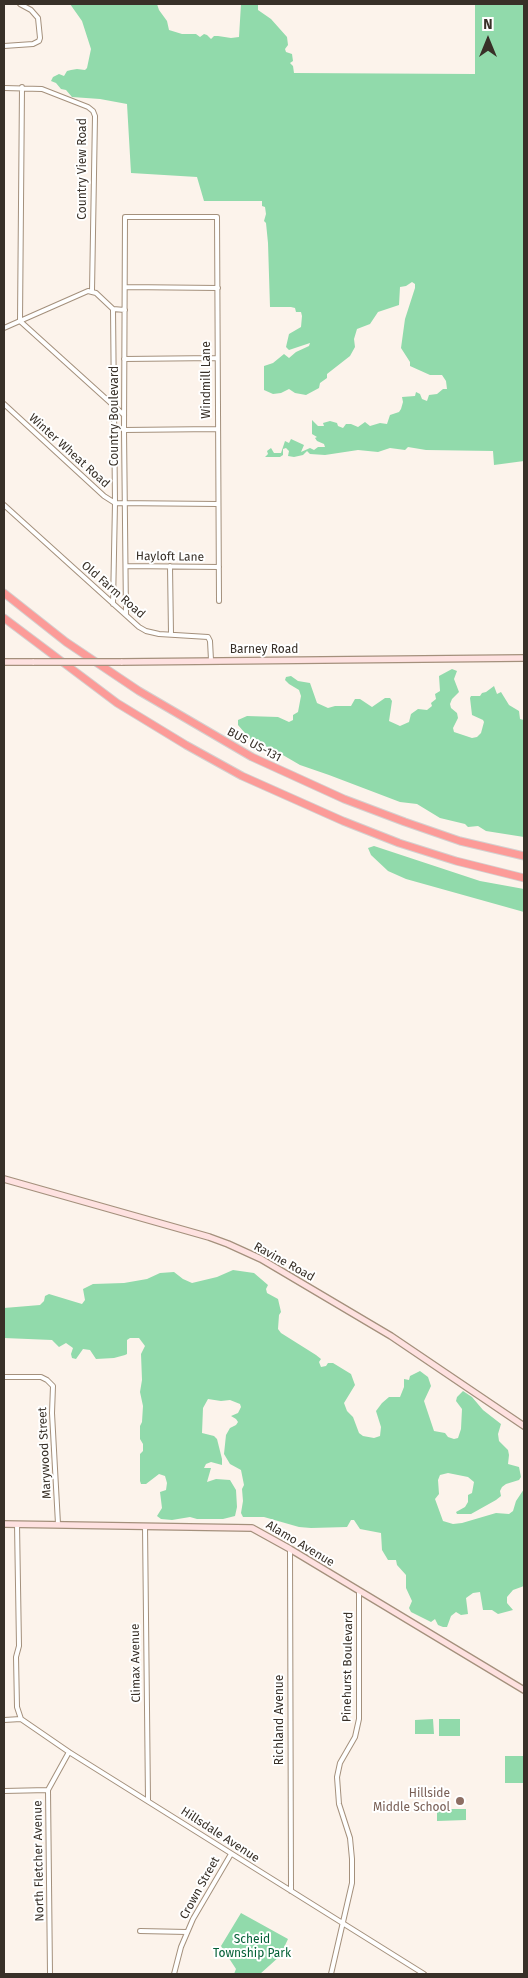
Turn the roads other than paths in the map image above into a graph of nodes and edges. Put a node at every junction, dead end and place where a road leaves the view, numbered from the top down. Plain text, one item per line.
1 (20, 4) edge
2 (4, 46) edge
3 (22, 87) junction
4 (4, 88) edge
5 (217, 217) joint
6 (125, 287) junction
7 (218, 288) junction
8 (92, 291) junction
9 (113, 309) junction
10 (125, 310) junction
11 (20, 321) junction
12 (4, 328) edge
13 (217, 358) junction
14 (124, 359) junction
15 (4, 404) edge
16 (114, 406) junction
17 (124, 415) junction
18 (217, 429) junction
19 (124, 430) junction
20 (115, 503) junction
21 (126, 503) junction
22 (218, 504) junction
23 (4, 505) edge
24 (219, 543) joint
25 (126, 566) junction
26 (170, 566) junction
27 (219, 568) junction
28 (4, 593) edge
29 (219, 601) dead end
30 (113, 604) junction
31 (126, 615) junction
32 (4, 618) edge
33 (171, 634) junction
34 (524, 658) edge
35 (211, 660) junction
36 (4, 662) edge
37 (524, 856) edge
38 (524, 878) edge
39 (4, 1179) edge
40 (4, 1377) edge
41 (524, 1426) edge
42 (4, 1524) edge
43 (17, 1524) junction
44 (58, 1524) junction
45 (145, 1526) junction
46 (290, 1549) junction
47 (359, 1592) junction
48 (524, 1690) edge
49 (21, 1719) junction
50 (4, 1720) edge
51 (69, 1752) junction
52 (48, 1790) junction
53 (4, 1791) edge
54 (148, 1800) junction
55 (230, 1854) junction
56 (291, 1891) junction
57 (342, 1923) junction
58 (140, 1931) dead end
59 (187, 1932) junction
60 (50, 1974) edge
61 (174, 1974) edge
62 (331, 1974) edge
63 (424, 1974) edge

1 - 2 street
3 - 4 street, Country View Road
3 - 8 street, Country View Road
3 - 11 street
5 - 6 street, Country Boulevard
5 - 7 street, Windmill Lane
6 - 7 street
6 - 10 street, Country Boulevard
7 - 13 street, Windmill Lane
8 - 9 street
8 - 11 street
9 - 10 street
9 - 16 street, Country Boulevard
10 - 14 street, Country Boulevard
11 - 12 street
11 - 16 street
13 - 14 street
13 - 18 street, Windmill Lane
14 - 17 street, Country Boulevard
15 - 20 street, Winter Wheat Road
16 - 17 street
16 - 20 street, Country Boulevard
17 - 19 street, Country Boulevard
18 - 19 street
18 - 22 street, Windmill Lane
19 - 21 street, Country Boulevard
20 - 21 street, Winter Wheat Road
20 - 30 street, Country Boulevard
21 - 22 street, Winter Wheat Road
21 - 25 street, Country Boulevard
22 - 24 street, Windmill Lane
23 - 30 street, Old Farm Road
24 - 27 street, Hayloft Lane
25 - 26 street, Hayloft Lane
25 - 31 street, Country Boulevard
26 - 27 street, Hayloft Lane
26 - 33 street
27 - 29 street
28 - 37 highway, BUS US-131
30 - 31 street, Old Farm Road
31 - 33 street, Old Farm Road
32 - 38 highway
33 - 35 street, Old Farm Road
34 - 35 street, Barney Road
35 - 36 street, Barney Road, bridge
39 - 41 street, Ravine Road
40 - 44 street, Marywood Street
42 - 43 street, Alamo Avenue
43 - 44 street, Alamo Avenue
43 - 49 street
44 - 45 street, Alamo Avenue
45 - 46 street, Alamo Avenue
45 - 54 street, Climax Avenue
46 - 47 street, Alamo Avenue
46 - 56 street, Richland Avenue
47 - 48 street, Alamo Avenue
47 - 57 street, Pinehurst Boulevard
49 - 50 street
49 - 51 street, Hillsdale Avenue
51 - 52 street, North Fletcher Avenue
51 - 54 street, Hillsdale Avenue
52 - 53 street
52 - 60 street, North Fletcher Avenue
54 - 55 street, Hillsdale Avenue
55 - 56 street, Hillsdale Avenue
55 - 59 street, Crown Street
56 - 57 street, Hillsdale Avenue
57 - 62 street, Pinehurst Boulevard
57 - 63 street, Hillsdale Avenue
58 - 59 street, Crown Street
59 - 61 street, Crown Street

